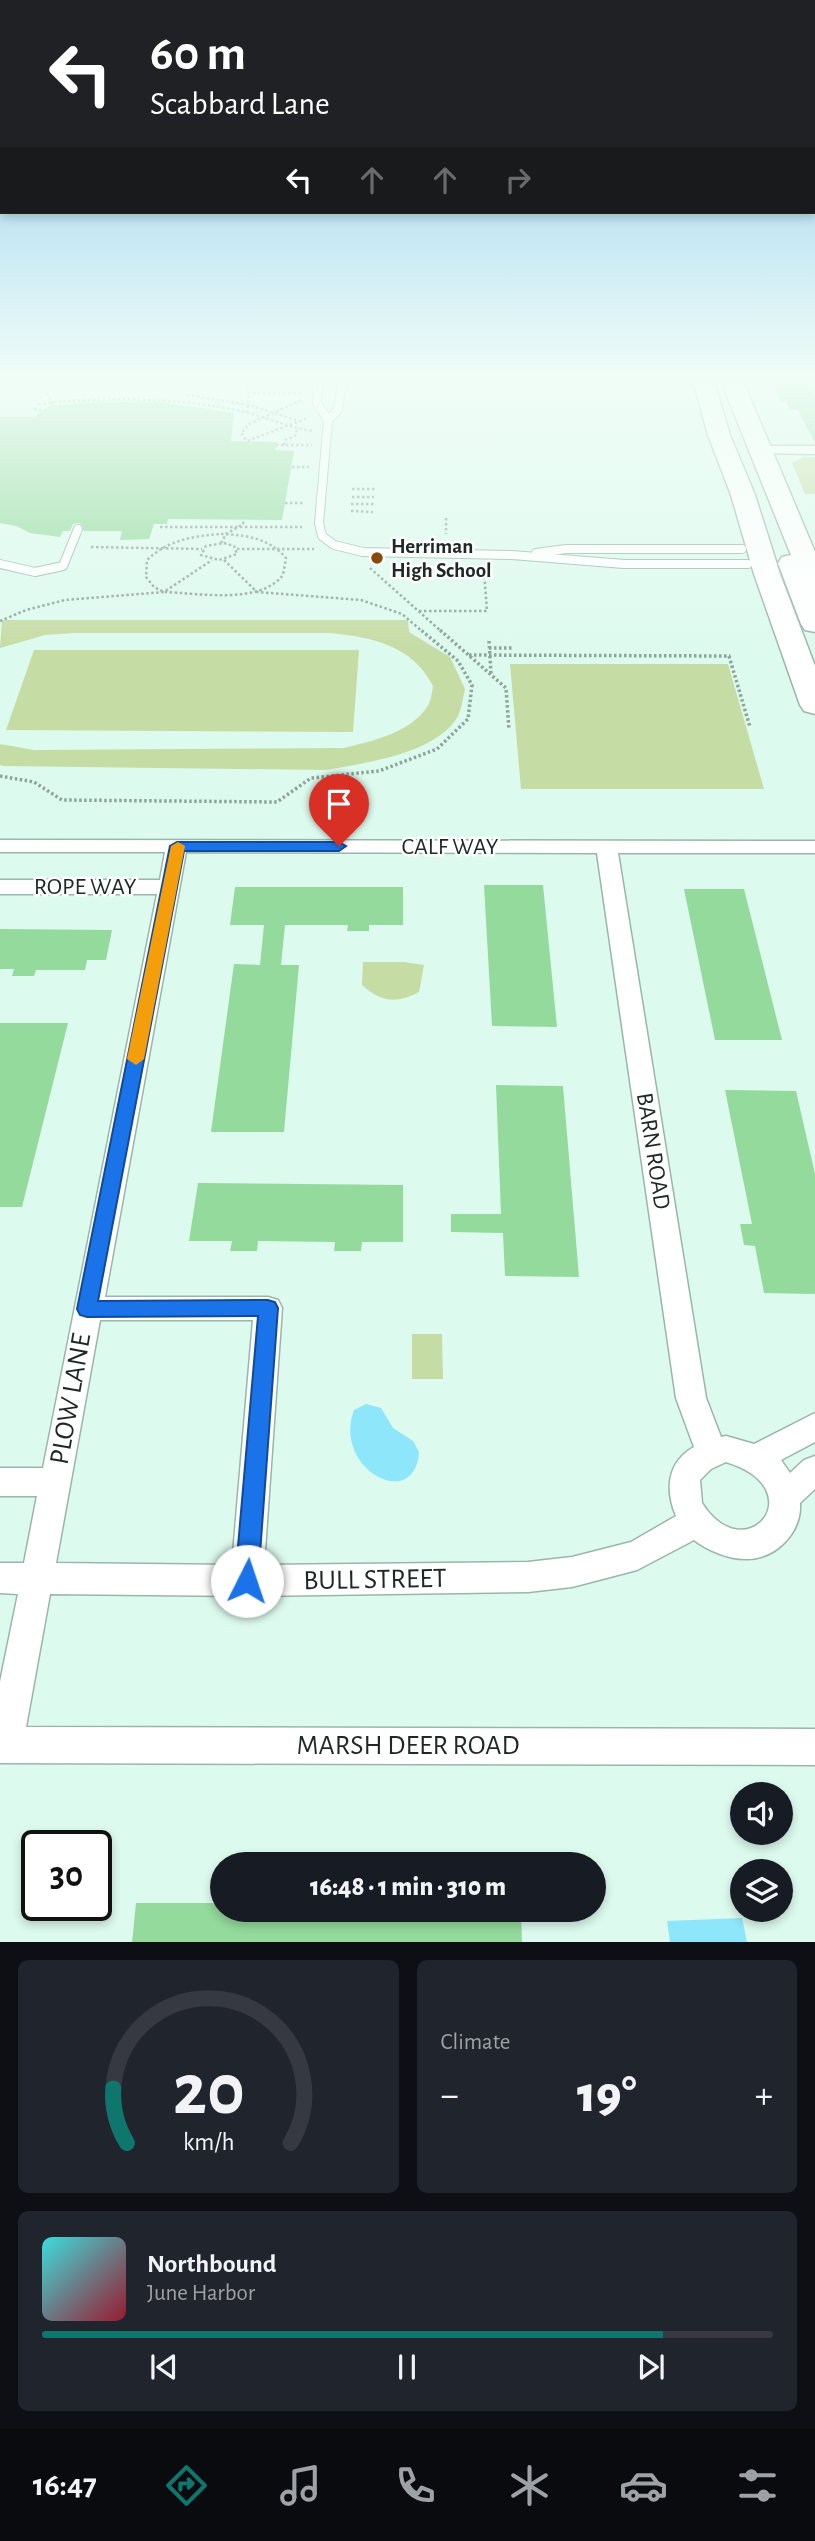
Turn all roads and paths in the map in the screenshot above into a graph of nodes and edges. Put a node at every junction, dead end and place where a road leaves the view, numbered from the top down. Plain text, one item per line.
1 (323, 472) edge
2 (734, 472) edge
3 (753, 472) edge
4 (770, 472) edge
5 (352, 489) dead end
6 (374, 489) dead end
7 (743, 495) junction
8 (352, 497) dead end
9 (374, 497) dead end
10 (285, 503) dead end
11 (305, 503) dead end
12 (351, 504) dead end
13 (374, 504) dead end
14 (351, 511) dead end
15 (373, 512) dead end
16 (446, 518) dead end
17 (206, 520) dead end
18 (244, 520) dead end
19 (160, 527) dead end
20 (209, 527) junction
21 (239, 527) junction
22 (302, 527) dead end
23 (78, 529) dead end
24 (217, 534) junction
25 (226, 534) junction
26 (446, 534) dead end
27 (221, 542) junction
28 (91, 547) dead end
29 (160, 549) junction
30 (202, 549) junction
31 (237, 549) junction
32 (279, 549) junction
33 (319, 550) dead end
34 (512, 555) junction
35 (754, 559) junction
36 (212, 560) junction
37 (224, 560) junction
38 (0, 564) edge
39 (374, 571) dead end
40 (484, 572) dead end
41 (815, 583) edge
42 (164, 592) junction
43 (257, 592) junction
44 (418, 611) junction
45 (0, 621) edge
46 (815, 624) edge
47 (489, 640) dead end
48 (489, 648) junction
49 (513, 648) dead end
50 (469, 655) junction
51 (490, 655) junction
52 (491, 675) junction
53 (815, 705) edge
54 (750, 727) dead end
55 (509, 730) dead end
56 (0, 776) edge
57 (0, 846) edge
58 (177, 846) junction
59 (607, 847) junction
60 (815, 847) edge
61 (0, 887) edge
62 (170, 887) junction
63 (87, 1309) junction
64 (815, 1426) edge
65 (711, 1451) junction
66 (758, 1456) junction
67 (815, 1470) edge
68 (0, 1482) edge
69 (56, 1482) junction
70 (789, 1493) junction
71 (696, 1522) junction
72 (0, 1578) edge
73 (37, 1578) junction
74 (247, 1581) junction
75 (3, 1745) edge
76 (815, 1747) edge

1 - 34 lane
2 - 7 main road
3 - 7 main road
4 - 41 main road
5 - 6 path
7 - 35 main road
8 - 9 path
10 - 11 path
12 - 13 path
14 - 15 path
16 - 26 path
17 - 20 path
18 - 21 path
19 - 20 path
20 - 21 path
20 - 24 path
21 - 22 path
21 - 25 path
23 - 38 lane
24 - 25 path
24 - 27 path
24 - 29 path
25 - 27 path
25 - 32 path
27 - 30 path
27 - 31 path
28 - 29 path
29 - 30 path
29 - 42 path
30 - 36 path
31 - 32 path
31 - 37 path
32 - 33 path
32 - 43 path
34 - 35 lane
34 - 35 lane
35 - 46 main road
35 - 53 main road
36 - 37 path
36 - 42 path
37 - 43 path
39 - 44 path
40 - 44 path
42 - 43 path
42 - 45 path
43 - 56 path
44 - 50 path
47 - 48 path
48 - 49 path
48 - 51 path
50 - 51 path
50 - 52 path
51 - 52 path
51 - 54 path
52 - 55 path
57 - 58 street, CALF WAY
58 - 59 street, CALF WAY
58 - 62 street, PLOW LANE
59 - 60 street, CALF WAY
59 - 65 street, BARN ROAD
61 - 62 street, ROPE WAY
62 - 63 street, PLOW LANE
63 - 69 street, PLOW LANE
63 - 74 street
64 - 66 street
65 - 66 street
65 - 71 street
66 - 70 street
67 - 70 street
68 - 69 street
69 - 73 street, PLOW LANE
70 - 71 street
71 - 74 street, BULL STREET
72 - 73 street, BULL STREET
73 - 74 street, BULL STREET
73 - 75 street, PLOW LANE
75 - 76 street, MARSH DEER ROAD

